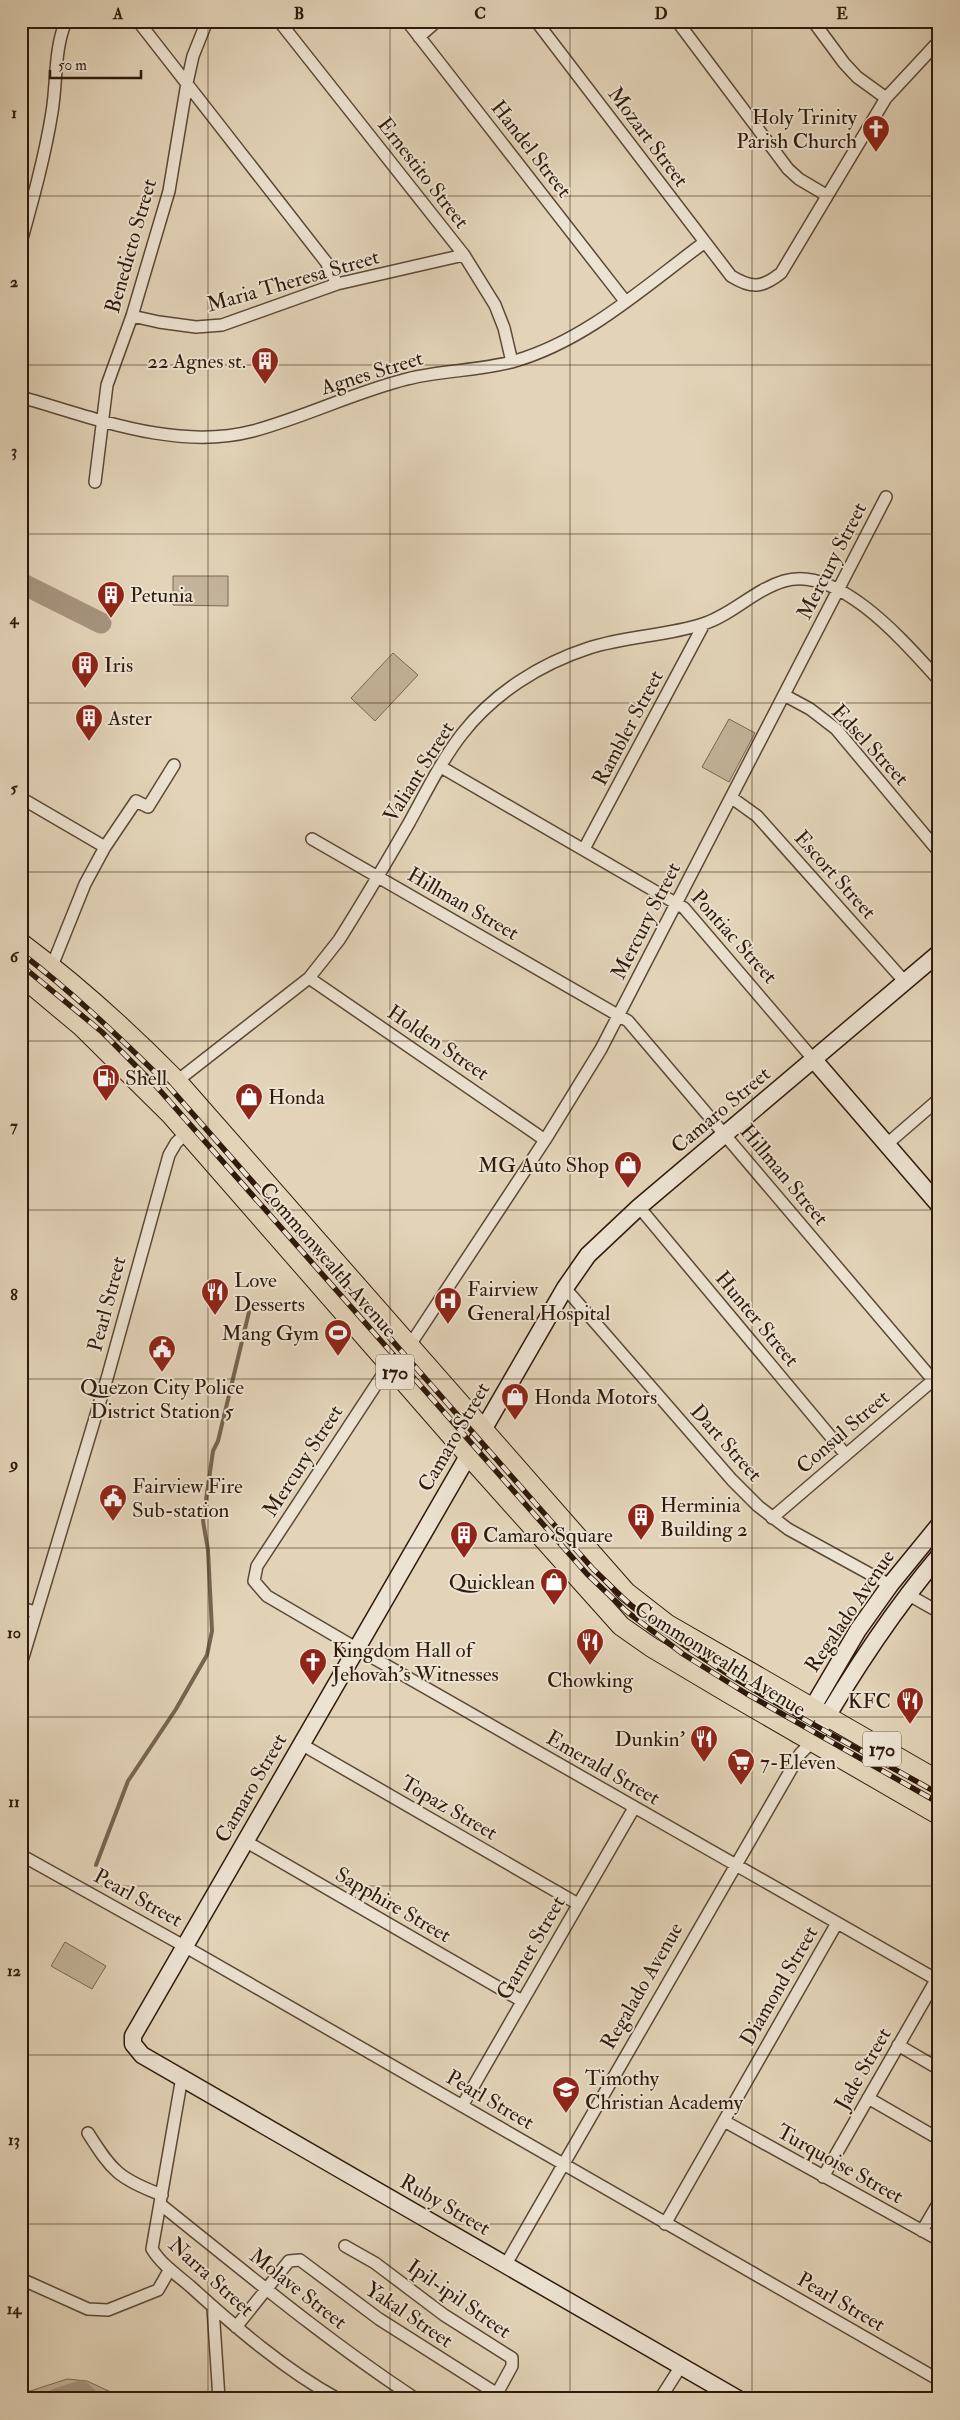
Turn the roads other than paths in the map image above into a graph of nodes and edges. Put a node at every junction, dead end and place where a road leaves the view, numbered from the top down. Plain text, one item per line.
1 (66, 21) edge
2 (138, 21) edge
3 (207, 21) edge
4 (279, 21) edge
5 (407, 21) edge
6 (437, 21) edge
7 (536, 21) edge
8 (676, 21) edge
9 (813, 21) edge
10 (419, 37) junction
11 (939, 42) edge
12 (187, 82) junction
13 (886, 98) junction
14 (826, 195) junction
15 (21, 242) edge
16 (705, 242) junction
17 (464, 255) junction
18 (337, 284) junction
19 (625, 301) junction
20 (132, 316) junction
21 (512, 362) junction
22 (21, 397) edge
23 (104, 421) junction
24 (95, 482) dead end
25 (886, 497) dead end
26 (838, 590) junction
27 (704, 624) junction
28 (939, 680) edge
29 (784, 695) junction
30 (174, 765) dead end
31 (441, 766) junction
32 (21, 798) edge
33 (732, 798) junction
34 (312, 840) dead end
35 (105, 848) junction
36 (584, 849) junction
37 (939, 852) edge
38 (378, 877) junction
39 (675, 902) junction
40 (21, 943) edge
41 (939, 953) edge
42 (52, 966) junction
43 (21, 976) edge
44 (309, 978) junction
45 (905, 982) junction
46 (620, 1015) junction
47 (814, 1060) junction
48 (177, 1081) junction
49 (939, 1099) edge
50 (187, 1132) junction
51 (725, 1136) junction
52 (545, 1140) junction
53 (887, 1144) junction
54 (939, 1205) edge
55 (639, 1207) junction
56 (565, 1288) junction
57 (410, 1345) junction
58 (388, 1364) junction
59 (936, 1378) edge
60 (482, 1429) junction
61 (468, 1455) junction
62 (846, 1455) junction
63 (772, 1518) junction
64 (939, 1525) edge
65 (939, 1556) edge
66 (254, 1580) joint
67 (890, 1585) junction
68 (907, 1594) junction
69 (21, 1608) edge
70 (646, 1609) junction
71 (36, 1612) junction
72 (939, 1612) edge
73 (663, 1622) junction
74 (626, 1630) junction
75 (645, 1643) junction
76 (356, 1648) junction
77 (21, 1664) edge
78 (819, 1713) junction
79 (803, 1743) junction
80 (301, 1744) junction
81 (939, 1780) edge
82 (634, 1808) junction
83 (939, 1815) edge
84 (245, 1841) junction
85 (21, 1854) edge
86 (736, 1866) junction
87 (578, 1904) junction
88 (837, 1923) junction
89 (184, 1946) junction
90 (937, 1980) edge
91 (522, 2001) junction
92 (133, 2044) joint
93 (898, 2046) junction
94 (939, 2069) edge
95 (182, 2077) junction
96 (868, 2098) junction
97 (462, 2106) junction
98 (724, 2121) junction
99 (88, 2133) dead end
100 (939, 2139) edge
101 (563, 2165) junction
102 (823, 2177) junction
103 (161, 2200) junction
104 (939, 2202) edge
105 (666, 2224) junction
106 (922, 2231) junction
107 (939, 2240) edge
108 (345, 2246) dead end
109 (506, 2264) junction
110 (170, 2269) junction
111 (21, 2279) edge
112 (266, 2290) junction
113 (213, 2308) junction
114 (236, 2327) junction
115 (681, 2366) junction
116 (939, 2380) edge
117 (498, 2397) edge
118 (219, 2399) edge
119 (338, 2399) edge
120 (416, 2399) edge
121 (660, 2399) edge
122 (738, 2399) edge

1 - 15 street
2 - 12 street
3 - 12 street, Benedicto Street
4 - 17 street, Ernestito Street
5 - 10 street, Handel Street
6 - 10 street
7 - 16 street, Mozart Street
8 - 14 street
9 - 13 street
10 - 19 street, Handel Street
11 - 13 street
12 - 18 street
12 - 20 street, Benedicto Street
13 - 14 street
14 - 16 street, Mozart Street
16 - 19 street, Agnes Street
17 - 18 street, Maria Theresa Street
17 - 21 street, Ernestito Street
18 - 20 street, Maria Theresa Street
19 - 21 street, Agnes Street
20 - 23 street, Benedicto Street
21 - 23 street, Agnes Street
22 - 23 street, Agnes Street
23 - 24 street, Benedicto Street
25 - 26 street, Mercury Street
26 - 27 street, Valiant Street
26 - 28 street, Valiant Street
26 - 29 street, Mercury Street
27 - 31 street, Valiant Street
27 - 36 street, Rambler Street
29 - 33 street, Mercury Street
29 - 37 street, Edsel Street
30 - 35 street
31 - 36 street, Pontiac Street
31 - 38 street, Valiant Street
32 - 35 street
33 - 39 street, Mercury Street
33 - 45 street, Escort Street
34 - 38 street, Hillman Street
35 - 42 street
36 - 39 street, Pontiac Street
38 - 44 street, Valiant Street
38 - 46 street, Hillman Street
39 - 46 street, Mercury Street
39 - 47 street, Pontiac Street
40 - 42 main road, Commonwealth Avenue / 170
41 - 45 street, Camaro Street
42 - 48 main road, Commonwealth Avenue / 170
43 - 50 main road, Commonwealth Avenue / 170
44 - 48 street, Valiant Street
44 - 52 street, Holden Street
45 - 47 street, Camaro Street
46 - 51 street, Hillman Street
46 - 52 street, Mercury Street
47 - 51 street, Camaro Street
47 - 53 street, Pontiac Street
48 - 57 main road, Commonwealth Avenue / 170
49 - 53 street
50 - 58 main road, Commonwealth Avenue / 170
50 - 71 street, Pearl Street
51 - 55 street, Camaro Street
51 - 59 street, Hillman Street
52 - 57 street, Mercury Street
53 - 54 street, Pontiac Street
55 - 56 street, Camaro Street
55 - 62 street, Hunter Street
56 - 60 street, Camaro Street
56 - 63 street, Dart Street
57 - 60 main road, Commonwealth Avenue / 170
58 - 61 main road, Commonwealth Avenue / 170
58 - 66 street, Mercury Street
59 - 62 street, Consul Street
60 - 61 street, Camaro Street
60 - 70 main road, Commonwealth Avenue / 170
61 - 74 main road, Commonwealth Avenue / 170
61 - 76 street, Camaro Street
62 - 63 street, Consul Street
63 - 67 street, Dart Street
64 - 67 street, Regalado Avenue
65 - 68 street, Regalado Avenue
66 - 76 street, Emerald Street
67 - 78 street, Regalado Avenue
68 - 72 street
68 - 78 street, Regalado Avenue
69 - 71 street
70 - 73 main road, Commonwealth Avenue / 170
70 - 74 main road
71 - 77 street, Pearl Street
73 - 75 main road
73 - 78 main road, Commonwealth Avenue / 170
74 - 75 main road, Commonwealth Avenue / 170
75 - 79 main road, Commonwealth Avenue / 170
76 - 80 street, Camaro Street
76 - 82 street, Emerald Street
78 - 79 street, Regalado Avenue
78 - 81 main road, Commonwealth Avenue / 170
79 - 83 main road, Commonwealth Avenue / 170
79 - 86 street, Regalado Avenue
80 - 84 street, Camaro Street
80 - 87 street, Topaz Street
82 - 86 street, Emerald Street
82 - 87 street, Garnet Street
84 - 89 street, Camaro Street
84 - 91 street, Sapphire Street
85 - 89 street, Pearl Street
86 - 88 street, Emerald Street
86 - 101 street, Regalado Avenue
87 - 91 street, Garnet Street
88 - 90 street, Emerald Street
88 - 98 street, Diamond Street
89 - 92 street, Camaro Street
89 - 97 street, Pearl Street
90 - 93 street, Jade Street
91 - 97 street, Garnet Street
92 - 95 street, Ruby Street
93 - 94 street
93 - 96 street, Jade Street
95 - 103 street, Narra Street
95 - 109 street, Ruby Street
96 - 100 street
96 - 102 street, Jade Street
97 - 101 street, Pearl Street
98 - 102 street, Turquoise Street
98 - 105 street, Diamond Street
99 - 103 street, Molave Street
101 - 105 street, Pearl Street
101 - 109 street, Regalado Avenue
102 - 106 street, Turquoise Street
103 - 110 street, Narra Street
103 - 112 street, Molave Street
104 - 106 street
105 - 116 street, Pearl Street
106 - 107 street, Turquoise Street
108 - 117 street, Ipil-ipil Street
109 - 115 street, Ruby Street
110 - 111 street
110 - 113 street, Narra Street
112 - 114 street
112 - 117 street, Yakal Street
112 - 120 street, Molave Street
113 - 114 street, Narra Street
113 - 118 street
114 - 119 street, Narra Street
115 - 121 street
115 - 122 street, Ruby Street

